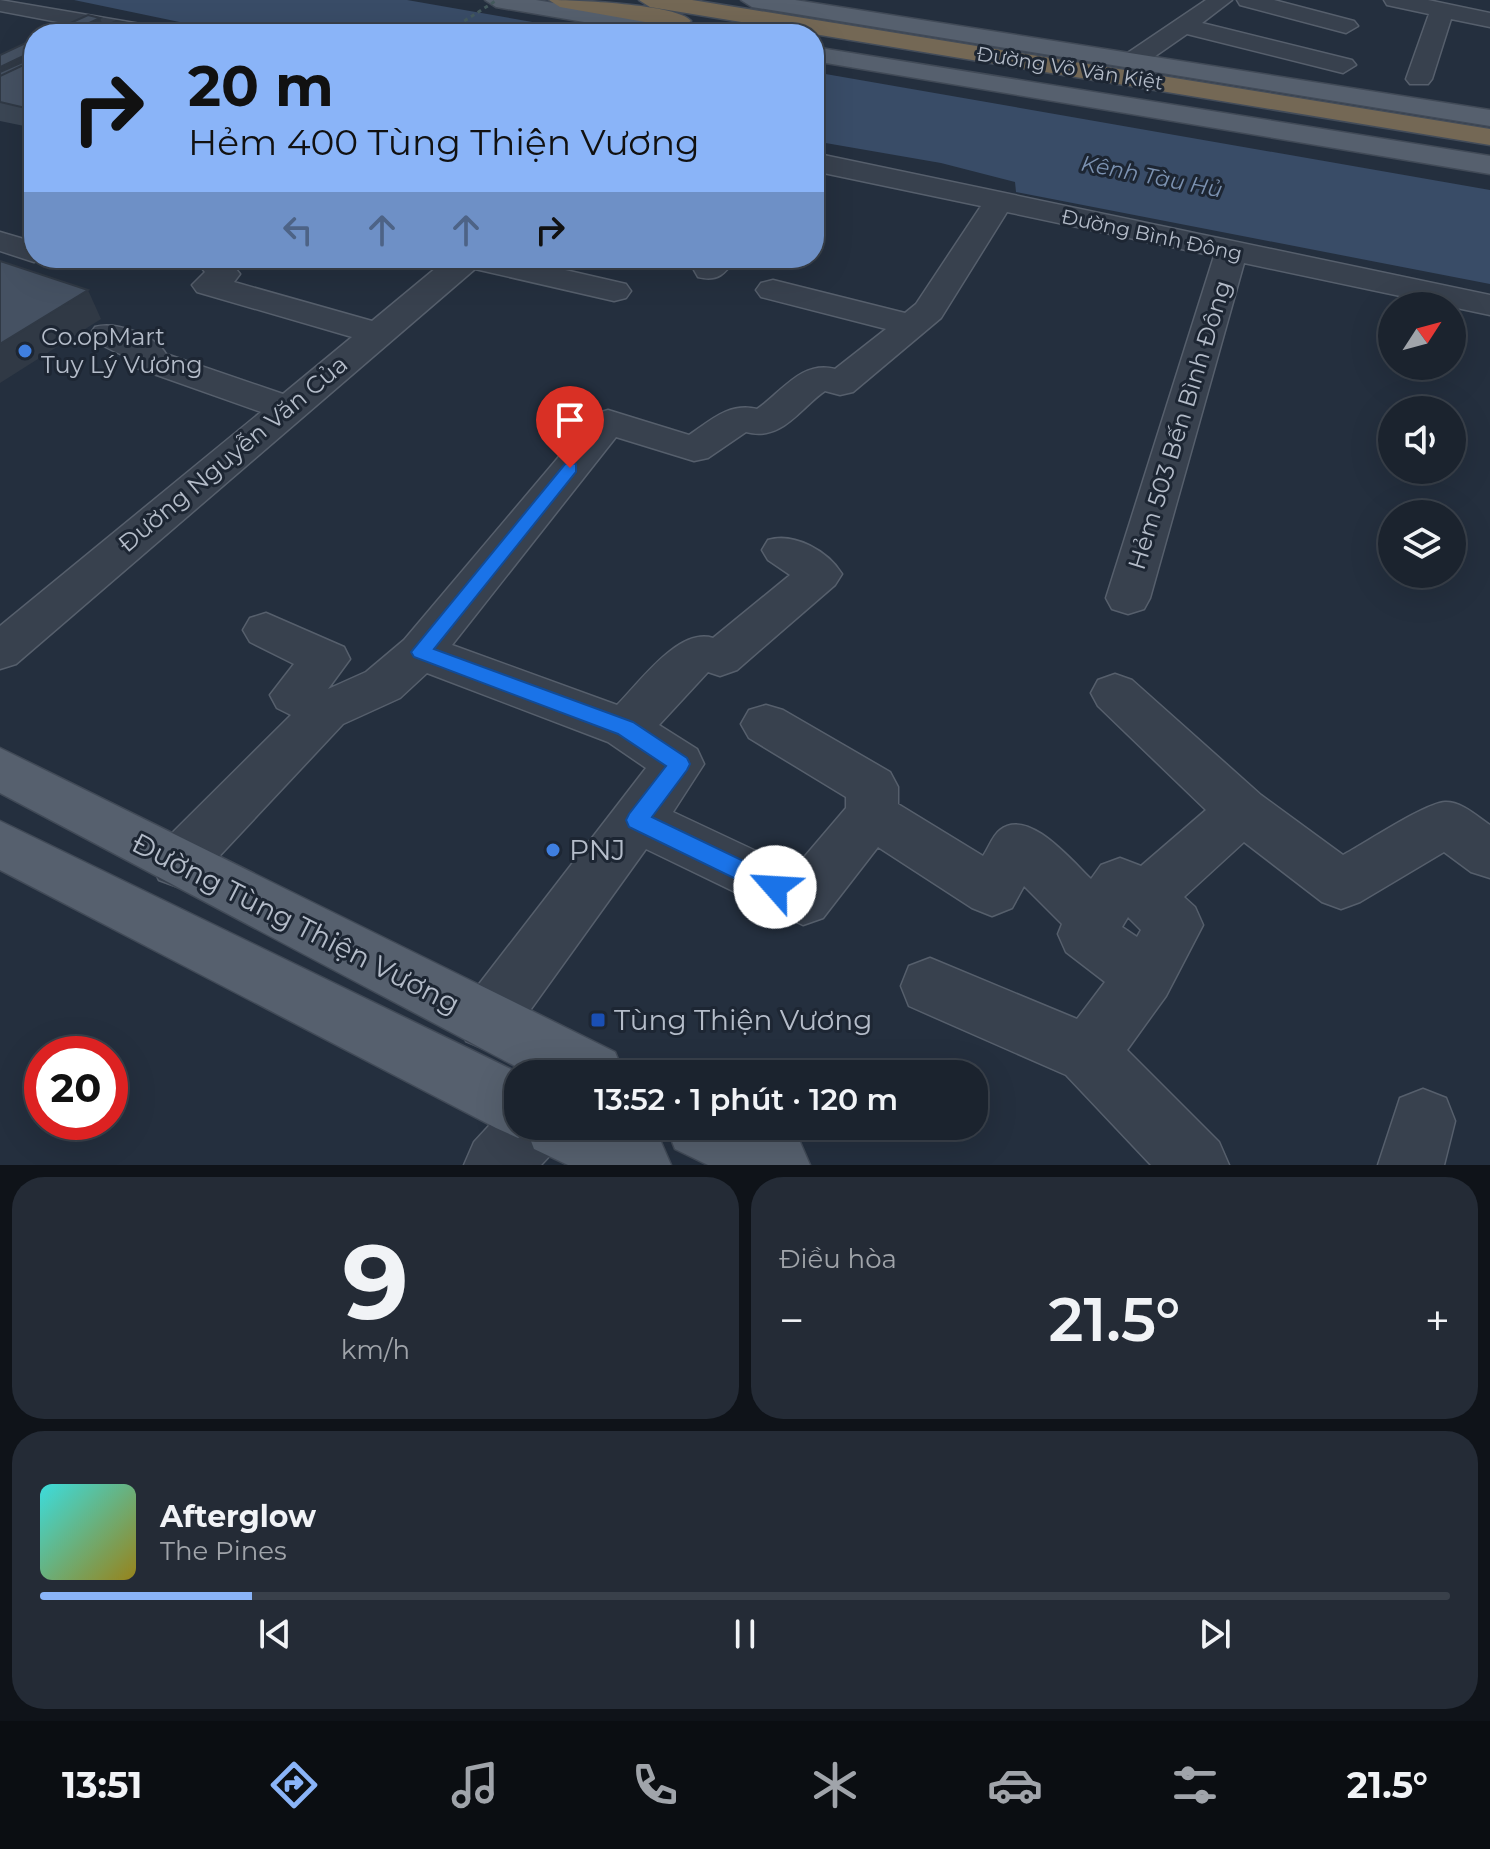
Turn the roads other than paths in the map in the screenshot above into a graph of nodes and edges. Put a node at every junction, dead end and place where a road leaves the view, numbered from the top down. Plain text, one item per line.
1 (560, 0) edge
2 (650, 0) edge
3 (752, 0) edge
4 (1221, 0) edge
5 (1248, 0) edge
6 (1395, 0) edge
7 (503, 1) edge
8 (0, 4) edge
9 (802, 4) edge
10 (1442, 11) junction
11 (1490, 20) edge
12 (88, 24) edge
13 (638, 24) edge
14 (696, 24) edge
15 (797, 24) edge
16 (1184, 26) junction
17 (1346, 26) dead end
18 (824, 28) edge
19 (824, 46) edge
20 (824, 56) edge
21 (1132, 61) junction
22 (1343, 65) dead end
23 (1419, 79) dead end
24 (1490, 118) edge
25 (1490, 137) edge
26 (1490, 155) edge
27 (824, 164) edge
28 (1490, 165) edge
29 (998, 203) junction
30 (0, 241) edge
31 (24, 249) edge
32 (1231, 252) junction
33 (219, 268) edge
34 (457, 268) edge
35 (513, 268) edge
36 (773, 290) dead end
37 (614, 291) dead end
38 (1490, 305) edge
39 (911, 325) junction
40 (377, 333) junction
41 (107, 334) dead end
42 (286, 408) junction
43 (783, 550) dead end
44 (1128, 598) dead end
45 (266, 630) dead end
46 (3, 646) edge
47 (420, 652) junction
48 (1115, 693) dead end
49 (326, 711) junction
50 (766, 724) dead end
51 (625, 728) junction
52 (0, 769) edge
53 (1242, 811) junction
54 (872, 815) junction
55 (637, 820) junction
56 (0, 844) edge
57 (1490, 855) edge
58 (178, 863) junction
59 (1120, 908) junction
60 (930, 986) dead end
61 (487, 1021) junction
62 (1088, 1054) junction
63 (565, 1060) edge
64 (504, 1099) edge
65 (520, 1140) edge
66 (586, 1140) edge
67 (726, 1140) edge
68 (497, 1165) edge
69 (638, 1165) edge
70 (777, 1165) edge
71 (1196, 1165) edge

1 - 14 highway
2 - 15 highway, Đường Võ Văn Kiệt
3 - 9 main road, Đường Võ Văn Kiệt
4 - 16 street
5 - 17 street
6 - 10 street
7 - 13 main road
8 - 12 street
9 - 21 main road, Đường Võ Văn Kiệt
10 - 11 street
10 - 23 street
16 - 21 street
16 - 22 street
18 - 25 highway, Đường Võ Văn Kiệt
19 - 26 highway, Đường Võ Văn Kiệt
20 - 28 main road, Đường Võ Văn Kiệt
21 - 24 main road, Đường Võ Văn Kiệt
27 - 29 street, Đường Bình Đông
29 - 32 street, Đường Bình Đông
29 - 39 street
30 - 31 street
32 - 38 street, Đường Bình Đông
32 - 44 street, Hẻm 503 Bến Bình Đông
33 - 40 street
34 - 40 street, Đường Nguyễn Văn Của
35 - 37 street
36 - 39 street
39 - 47 street
40 - 42 street, Đường Nguyễn Văn Của
41 - 42 street
42 - 46 street, Đường Nguyễn Văn Của
43 - 51 street
45 - 49 street
47 - 49 street
47 - 51 street
48 - 53 street
49 - 58 street
50 - 54 street
51 - 55 street
52 - 58 main road, Đường Tùng Thiện Vương
53 - 57 street
53 - 59 street
54 - 55 street
54 - 59 street
55 - 61 street
56 - 64 main road
58 - 61 main road, Đường Tùng Thiện Vương
59 - 62 street
60 - 62 street
61 - 63 main road, Đường Tùng Thiện Vương
62 - 71 street
65 - 68 street
66 - 69 main road
67 - 70 main road

